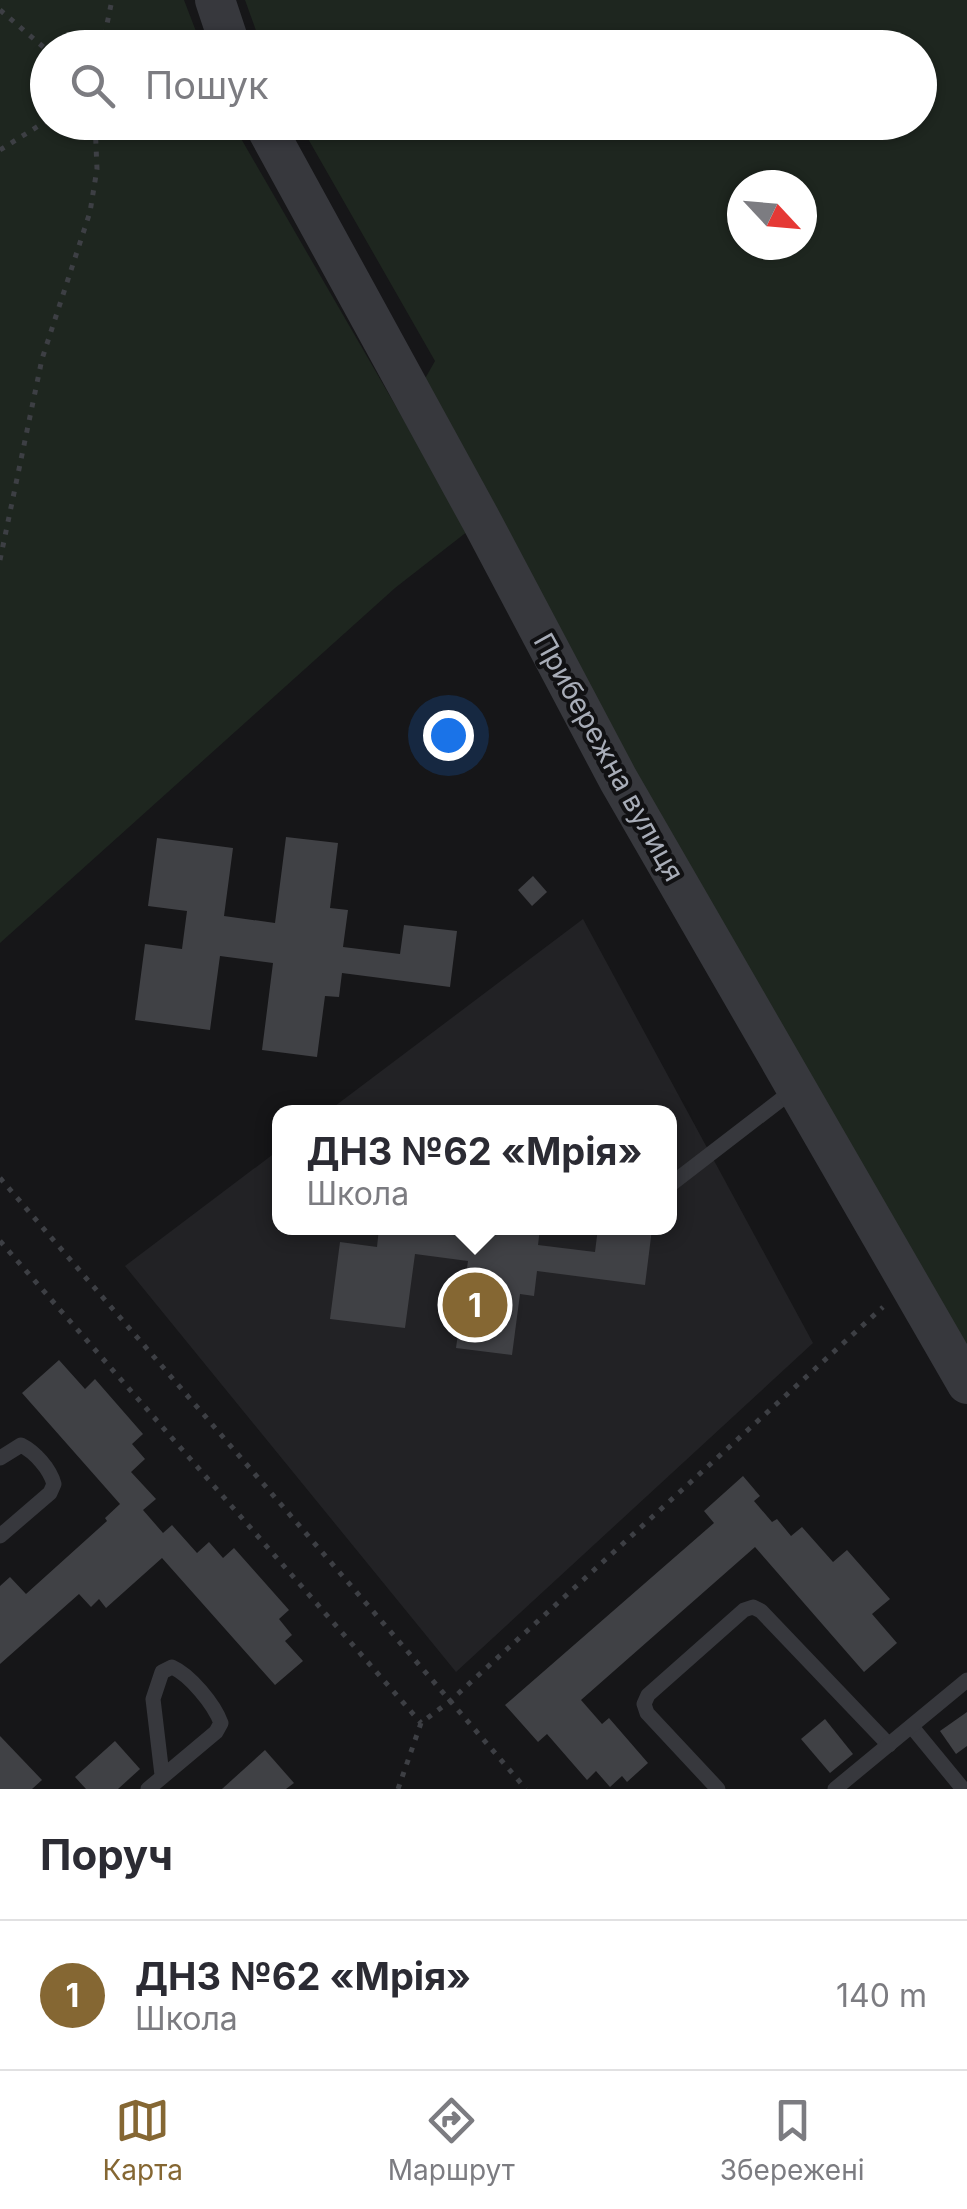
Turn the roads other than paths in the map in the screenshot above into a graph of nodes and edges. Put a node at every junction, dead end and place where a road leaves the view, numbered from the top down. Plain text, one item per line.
1 (215, 0) edge
2 (225, 30) edge
3 (273, 140) edge
4 (796, 1088) junction
5 (677, 1180) edge
6 (967, 1384) edge
7 (0, 1458) edge
8 (0, 1536) edge
9 (967, 1680) edge
10 (912, 1727) junction
11 (889, 1746) junction
12 (162, 1775) junction
13 (148, 1789) edge
14 (718, 1789) edge
15 (835, 1789) edge
16 (963, 1789) edge

1 - 2 street
3 - 4 street, Прибережна вулиця
4 - 5 lane
4 - 6 street, Прибережна вулиця
7 - 8 lane
9 - 10 lane
10 - 11 lane
10 - 16 lane
11 - 14 lane
11 - 15 lane
12 - 12 lane
12 - 13 lane

